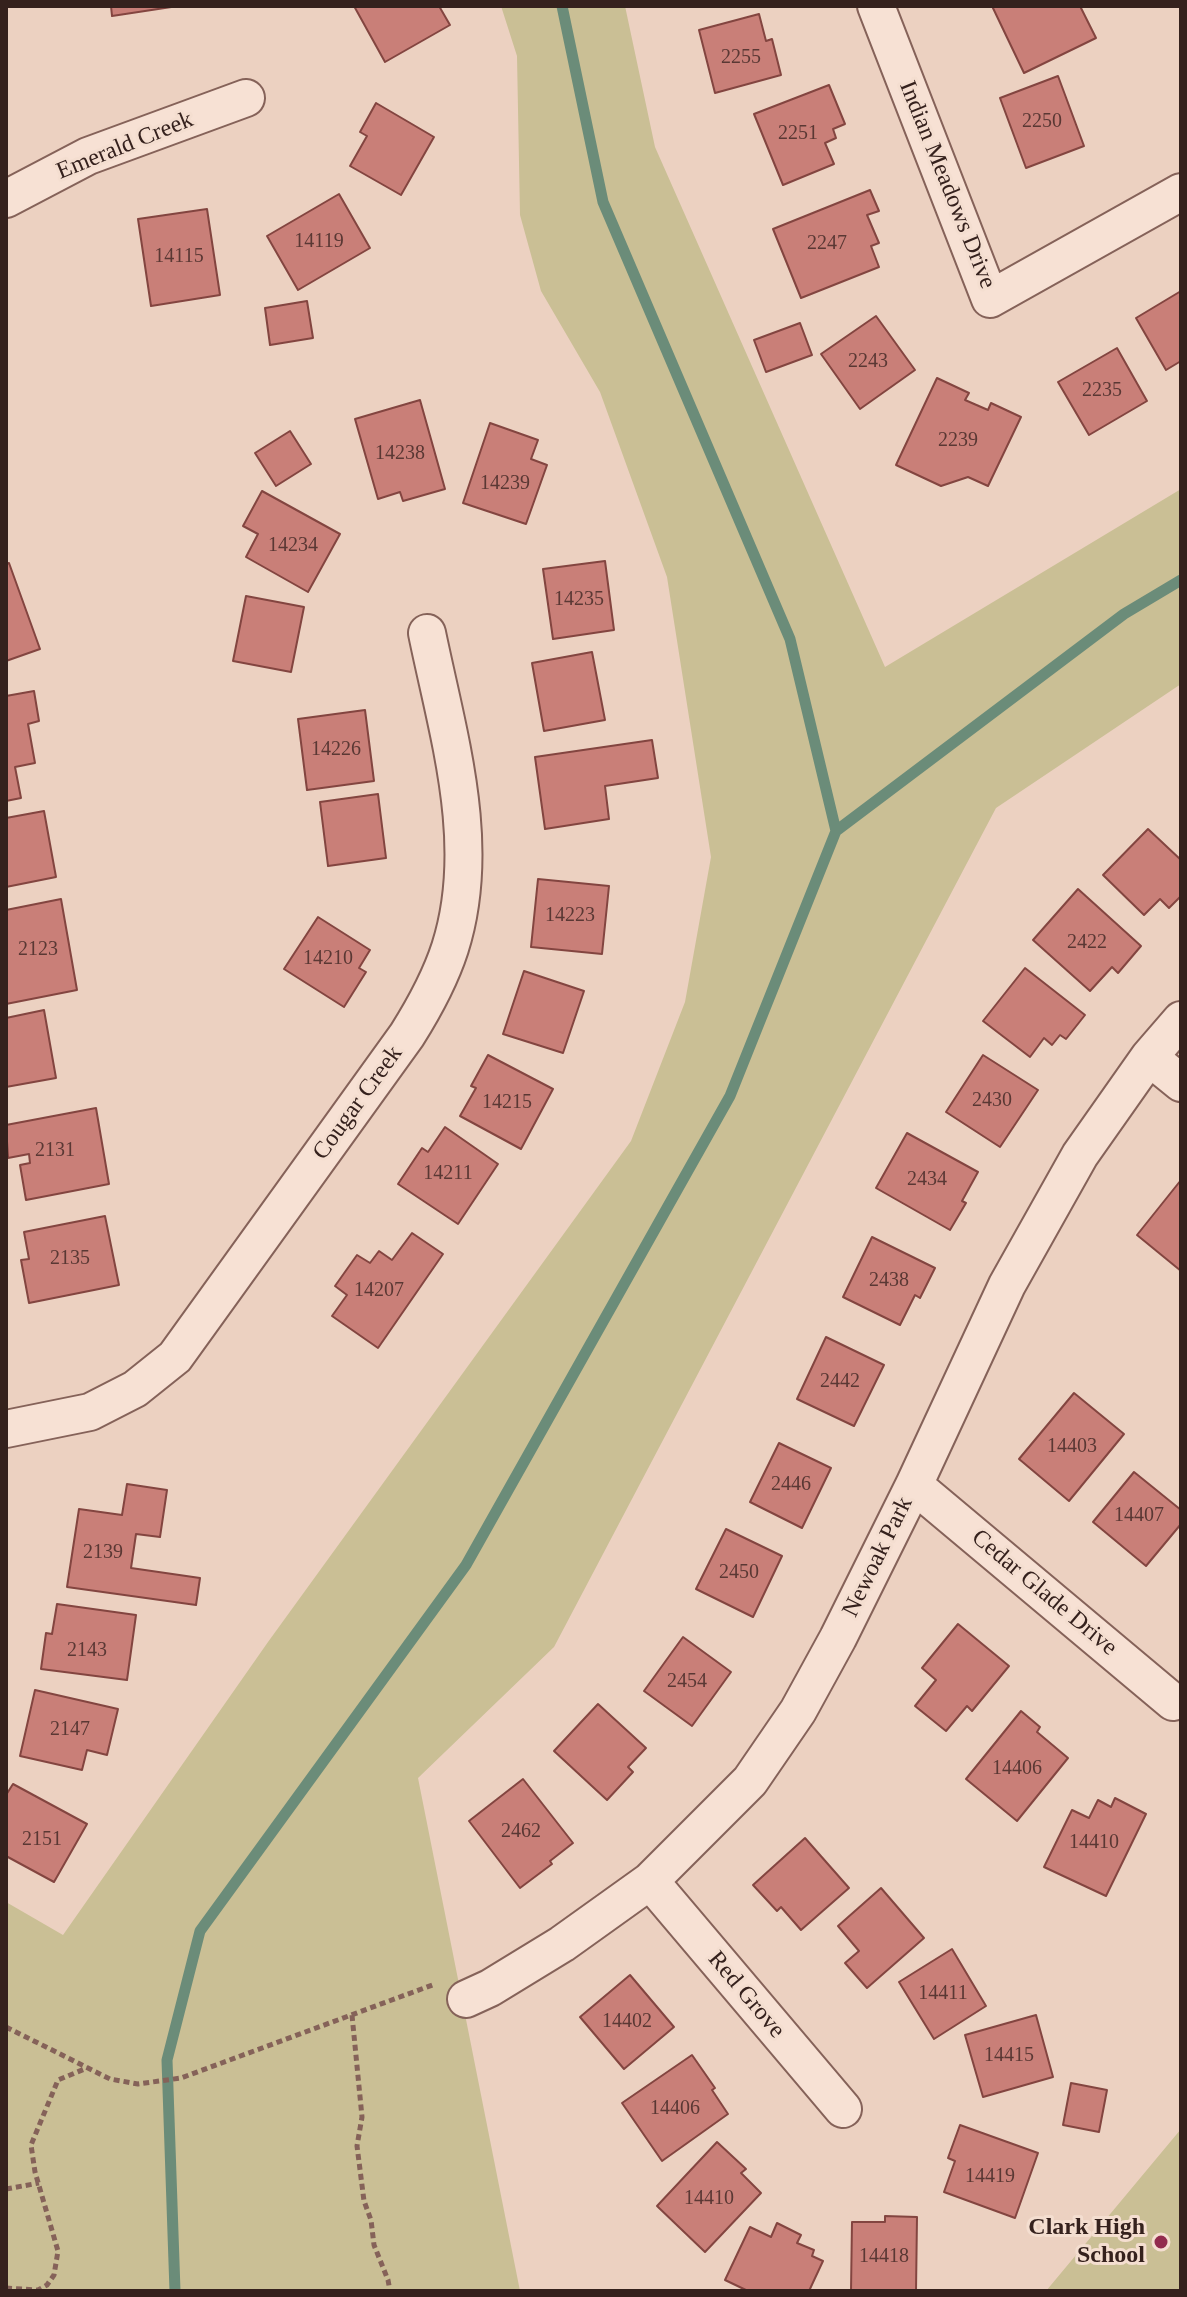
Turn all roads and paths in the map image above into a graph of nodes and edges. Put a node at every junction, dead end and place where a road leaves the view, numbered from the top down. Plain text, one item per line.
1 (876, 6) edge
2 (246, 98) dead end
3 (1181, 192) edge
4 (6, 199) edge
5 (427, 633) dead end
6 (1181, 1020) edge
7 (1149, 1057) junction
8 (1181, 1083) edge
9 (6, 1429) edge
10 (914, 1485) junction
11 (1173, 1702) dead end
12 (650, 1881) junction
13 (466, 1999) joint
14 (352, 2015) junction
15 (6, 2027) edge
16 (88, 2068) junction
17 (843, 2109) dead end
18 (39, 2183) junction
19 (6, 2189) edge
20 (6, 2288) edge
21 (38, 2291) edge
22 (390, 2291) edge

1 - 3 street, Indian Meadows Drive
2 - 4 street, Emerald Creek
5 - 9 street, Cougar Creek
6 - 7 street, Newoak Park
7 - 8 street
7 - 10 street, Newoak Park
10 - 11 street, Cedar Glade Drive
10 - 12 street, Newoak Park
12 - 13 street, Newoak Park
12 - 17 street, Red Grove
13 - 14 path
14 - 16 path
14 - 22 path
15 - 16 path
16 - 18 path
18 - 19 path
18 - 21 path
20 - 21 path

